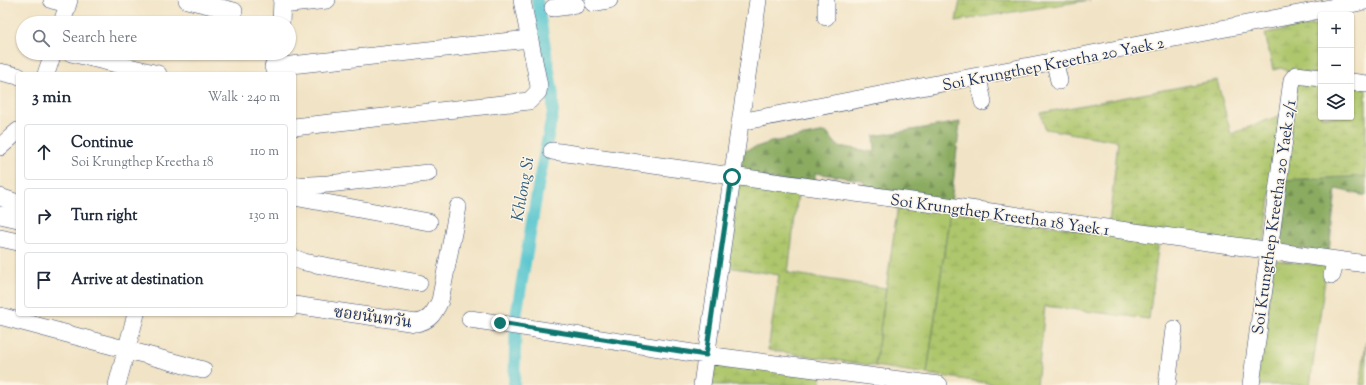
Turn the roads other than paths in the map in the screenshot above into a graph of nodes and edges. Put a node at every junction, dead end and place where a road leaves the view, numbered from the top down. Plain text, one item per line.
1 (187, 0) edge
2 (327, 0) edge
3 (522, 0) edge
4 (758, 0) edge
5 (63, 1) edge
6 (1366, 1) edge
7 (282, 3) edge
8 (576, 5) dead end
9 (1322, 5) edge
10 (554, 8) dead end
11 (234, 11) dead end
12 (62, 16) edge
13 (281, 16) edge
14 (529, 39) junction
15 (50, 60) edge
16 (100, 60) edge
17 (1055, 63) junction
18 (274, 65) edge
19 (0, 72) edge
20 (47, 72) edge
21 (150, 72) edge
22 (16, 76) edge
23 (978, 78) junction
24 (1318, 78) edge
25 (1059, 81) dead end
26 (1354, 82) edge
27 (1366, 84) edge
28 (983, 102) dead end
29 (740, 122) junction
30 (296, 127) edge
31 (16, 133) edge
32 (0, 148) edge
33 (552, 151) dead end
34 (428, 173) dead end
35 (732, 177) junction
36 (296, 186) edge
37 (0, 197) edge
38 (296, 197) edge
39 (16, 202) edge
40 (458, 206) dead end
41 (0, 215) edge
42 (16, 219) edge
43 (429, 222) dead end
44 (0, 238) edge
45 (16, 242) edge
46 (1267, 251) junction
47 (296, 259) edge
48 (1366, 264) edge
49 (419, 283) dead end
50 (296, 305) edge
51 (0, 316) edge
52 (135, 316) edge
53 (470, 319) dead end
54 (1174, 329) dead end
55 (127, 349) junction
56 (706, 355) junction
57 (203, 370) dead end
58 (117, 385) edge
59 (702, 385) edge
60 (939, 385) edge
61 (1167, 385) edge
62 (1251, 385) edge

1 - 11 street
2 - 7 street
3 - 14 street
4 - 29 street
5 - 12 street
6 - 9 street, Soi Krungthep Kreetha 20 Yaek 2
7 - 13 street
8 - 10 street
9 - 17 street, Soi Krungthep Kreetha 20 Yaek 2
14 - 18 street
14 - 30 street
15 - 20 street
16 - 21 street
17 - 23 street, Soi Krungthep Kreetha 20 Yaek 2
17 - 25 street
19 - 22 street
23 - 28 street
23 - 29 street, Soi Krungthep Kreetha 20 Yaek 2
24 - 46 street, Soi Krungthep Kreetha 20 Yaek 2/1
26 - 27 street
29 - 35 street
31 - 32 street
33 - 35 street, Soi Krungthep Kreetha 18 Yaek 1
34 - 36 street
35 - 46 street, Soi Krungthep Kreetha 18 Yaek 1
35 - 56 street
37 - 39 street
38 - 43 street
40 - 50 street, ซอยนันทวัน
41 - 42 street
44 - 45 street
46 - 48 street, Soi Krungthep Kreetha 18 Yaek 1
46 - 62 street, Soi Krungthep Kreetha 20 Yaek 2/1
47 - 49 street
51 - 55 street
52 - 55 street
53 - 56 street
54 - 61 street
55 - 57 street
55 - 58 street
56 - 59 street
56 - 60 street

